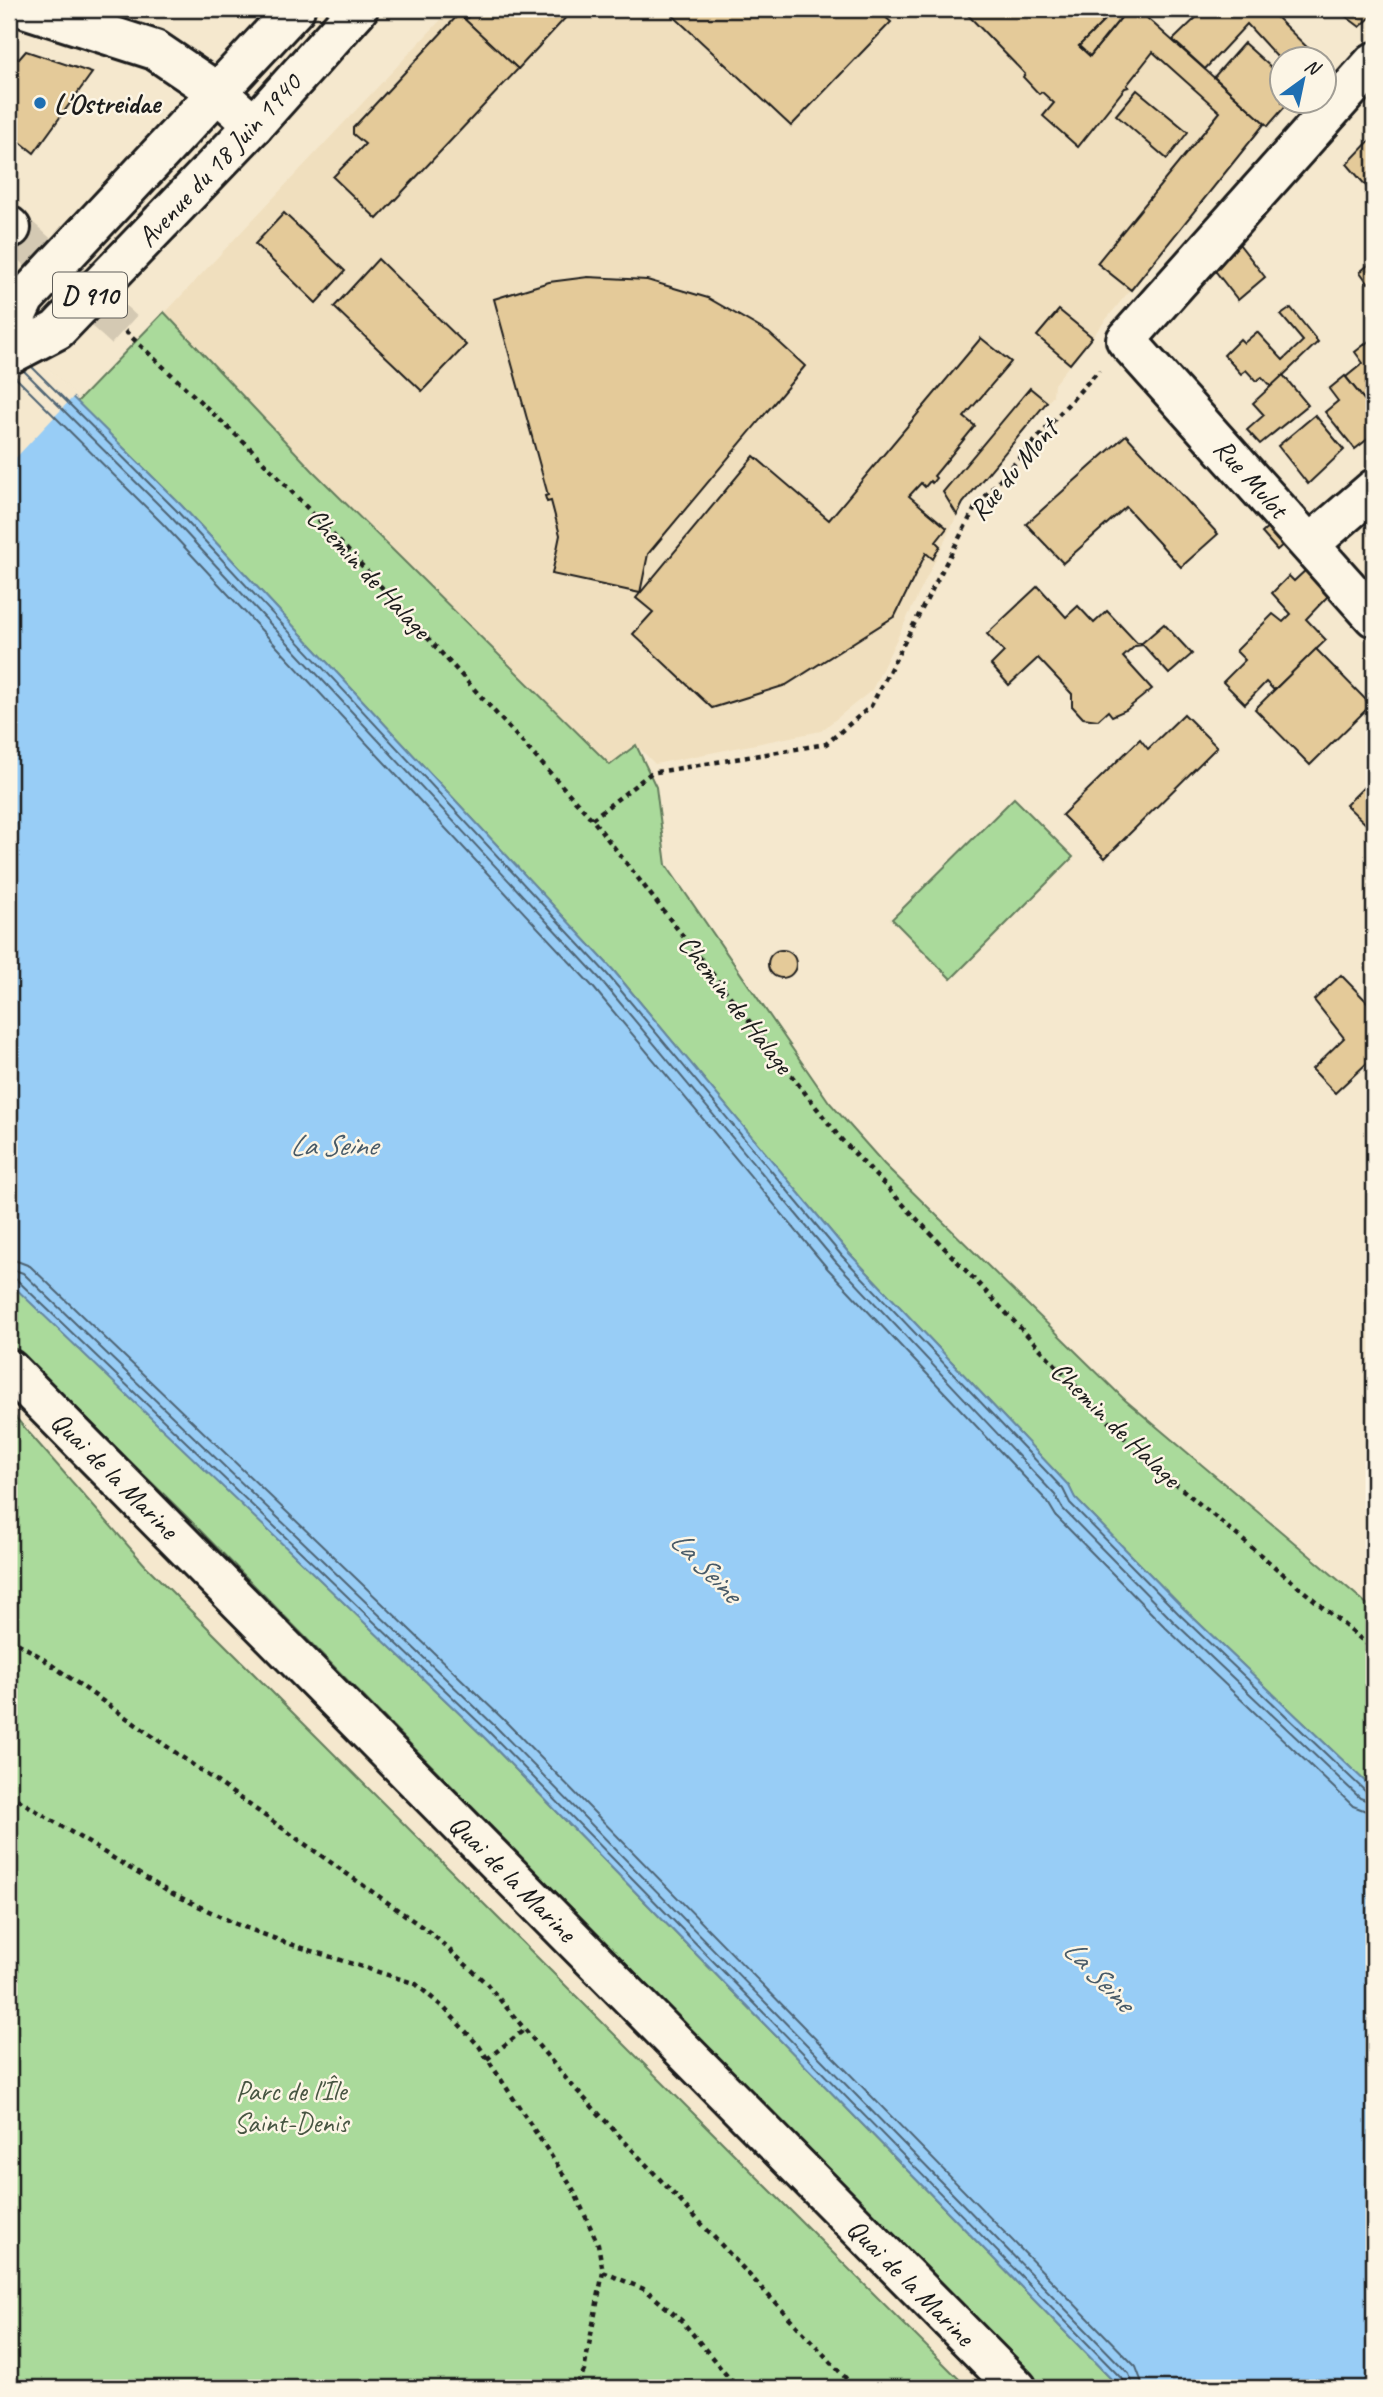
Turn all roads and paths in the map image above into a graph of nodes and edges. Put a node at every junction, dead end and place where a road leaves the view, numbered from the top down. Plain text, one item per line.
1 (27, 9) edge
2 (295, 9) edge
3 (358, 9) edge
4 (1374, 62) edge
5 (217, 92) junction
6 (254, 125) junction
7 (125, 331) tunnel mouth
8 (9, 332) edge
9 (1126, 340) junction
10 (9, 355) edge
11 (1374, 489) edge
12 (1310, 544) junction
13 (1374, 617) edge
14 (592, 819) junction
15 (9, 1369) edge
16 (9, 1638) edge
17 (1374, 1650) edge
18 (9, 1794) edge
19 (525, 2029) junction
20 (487, 2059) junction
21 (603, 2272) junction
22 (9, 2383) edge
23 (14, 2388) edge
24 (575, 2388) edge
25 (737, 2388) edge
26 (855, 2388) edge
27 (1017, 2388) edge

1 - 5 street
2 - 5 street, Avenue du 18 Juin 1940 / D 910
3 - 6 street, Avenue du 18 Juin 1940 / D 910
4 - 9 street
5 - 6 street
5 - 8 street, Avenue du 18 Juin 1940 / D 910, bridge
6 - 10 street, Avenue du 18 Juin 1940 / D 910, bridge
7 - 14 path, Chemin de Halage
9 - 12 street, Rue Mulot
9 - 14 path, Rue du Mont
11 - 12 street
12 - 13 street, Rue Mulot
14 - 17 path, Chemin de Halage
15 - 27 street, Quai de la Marine
16 - 19 path
18 - 20 path
19 - 20 path
19 - 26 path
20 - 21 path
21 - 24 path
21 - 25 path
22 - 23 path

